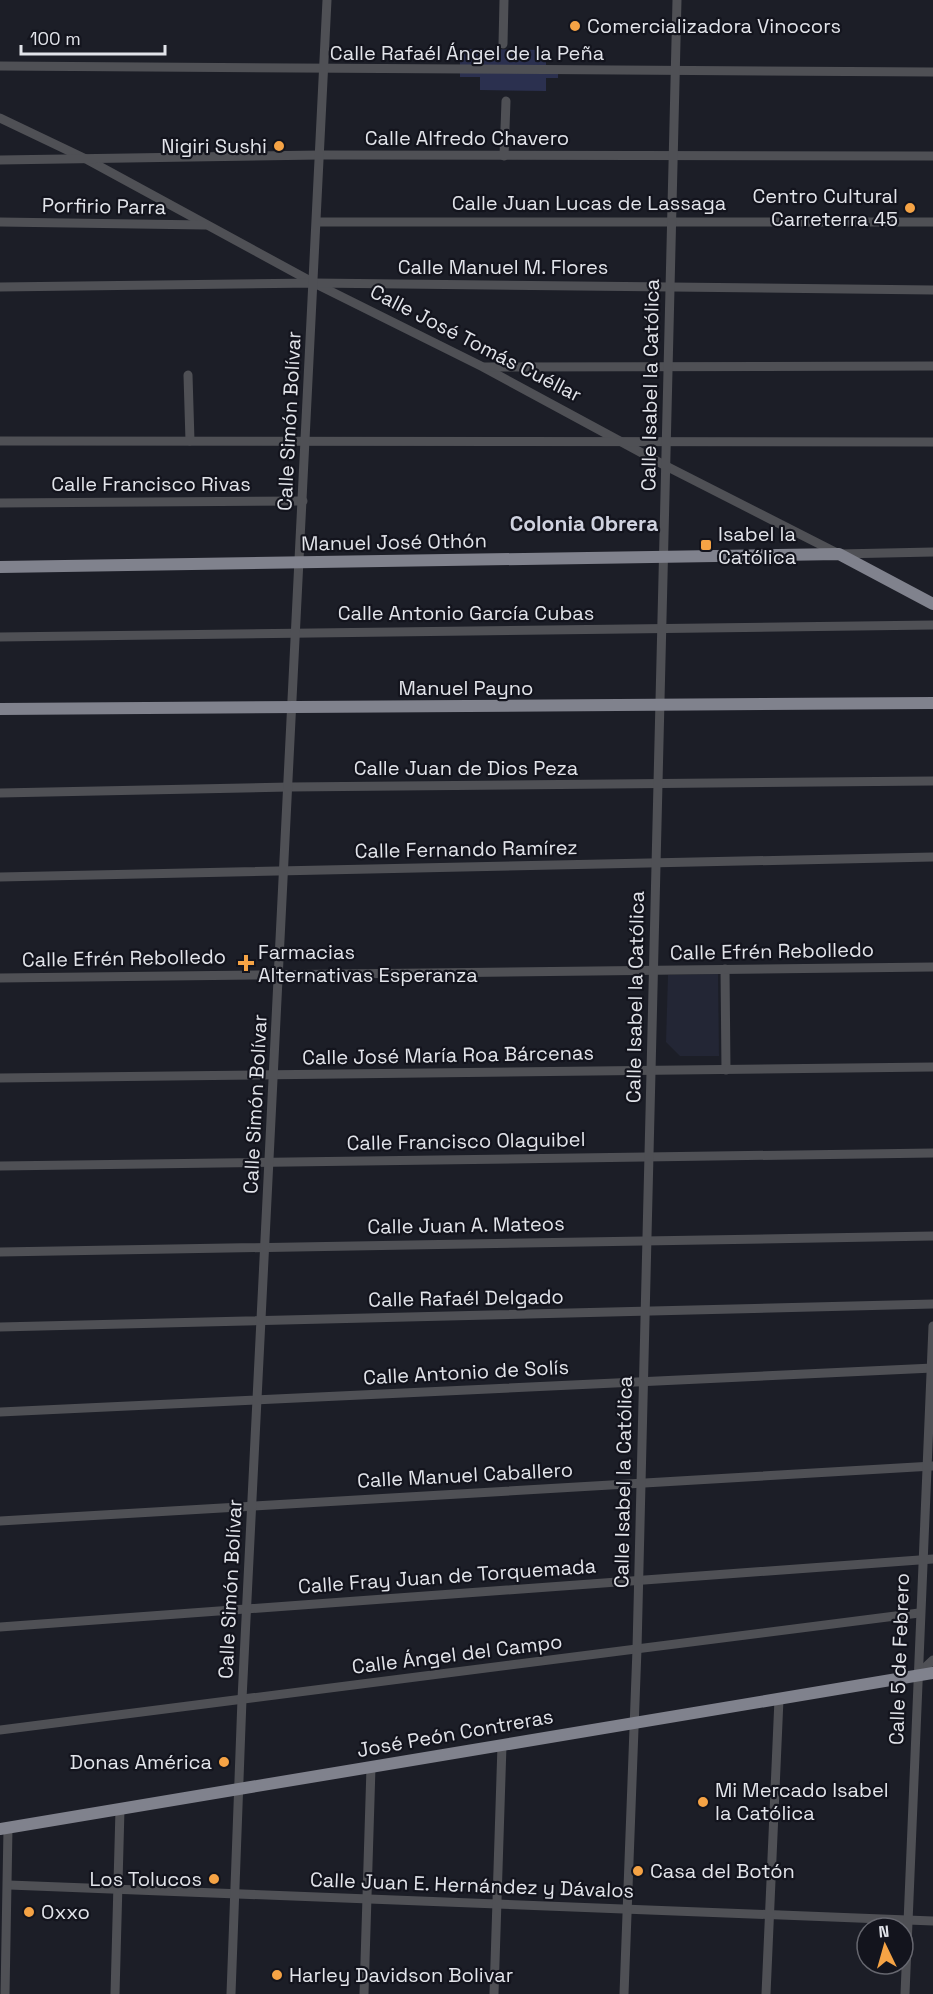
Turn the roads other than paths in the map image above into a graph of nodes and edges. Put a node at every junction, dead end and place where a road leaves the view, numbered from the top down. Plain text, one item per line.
1 (327, 0) edge
2 (504, 0) edge
3 (677, 0) edge
4 (503, 44) dead end
5 (0, 66) edge
6 (324, 70) junction
7 (675, 72) junction
8 (933, 72) edge
9 (506, 101) dead end
10 (0, 118) edge
11 (320, 155) junction
12 (504, 156) junction
13 (673, 156) junction
14 (933, 156) edge
15 (0, 160) edge
16 (88, 160) junction
17 (672, 221) junction
18 (0, 222) edge
19 (317, 222) junction
20 (933, 222) edge
21 (208, 225) junction
22 (314, 283) junction
23 (670, 286) junction
24 (0, 287) edge
25 (933, 290) edge
26 (933, 366) edge
27 (483, 367) junction
28 (668, 367) junction
29 (188, 375) dead end
30 (0, 441) edge
31 (190, 441) junction
32 (305, 441) junction
33 (623, 441) junction
34 (666, 442) junction
35 (933, 442) edge
36 (666, 466) junction
37 (303, 501) junction
38 (0, 503) edge
39 (933, 552) edge
40 (839, 554) junction
41 (663, 556) junction
42 (300, 563) junction
43 (0, 567) edge
44 (933, 604) edge
45 (933, 625) edge
46 (662, 630) junction
47 (296, 633) junction
48 (0, 637) edge
49 (933, 703) edge
50 (660, 706) junction
51 (0, 709) edge
52 (292, 709) junction
53 (933, 780) edge
54 (658, 784) junction
55 (289, 787) junction
56 (0, 793) edge
57 (933, 857) edge
58 (656, 863) junction
59 (284, 871) junction
60 (0, 877) edge
61 (933, 967) edge
62 (725, 969) junction
63 (654, 970) junction
64 (279, 975) junction
65 (0, 978) edge
66 (933, 1067) edge
67 (726, 1070) junction
68 (651, 1071) junction
69 (275, 1075) junction
70 (0, 1078) edge
71 (933, 1153) edge
72 (650, 1157) junction
73 (270, 1162) junction
74 (0, 1166) edge
75 (933, 1236) edge
76 (648, 1240) junction
77 (266, 1245) junction
78 (0, 1252) edge
79 (933, 1305) edge
80 (645, 1311) junction
81 (261, 1321) junction
82 (933, 1326) edge
83 (0, 1327) edge
84 (932, 1368) edge
85 (644, 1382) junction
86 (258, 1400) junction
87 (0, 1412) edge
88 (930, 1466) edge
89 (640, 1483) junction
90 (253, 1506) junction
91 (0, 1521) edge
92 (933, 1559) edge
93 (922, 1560) junction
94 (639, 1581) junction
95 (247, 1609) junction
96 (919, 1613) junction
97 (0, 1627) edge
98 (637, 1649) junction
99 (933, 1660) edge
100 (933, 1673) edge
101 (916, 1676) junction
102 (242, 1699) junction
103 (779, 1699) junction
104 (635, 1723) junction
105 (0, 1730) edge
106 (502, 1745) junction
107 (371, 1767) junction
108 (239, 1789) junction
109 (120, 1809) junction
110 (4, 1829) edge
111 (9, 1885) junction
112 (118, 1889) junction
113 (235, 1894) junction
114 (367, 1899) junction
115 (497, 1904) junction
116 (628, 1909) junction
117 (769, 1915) junction
118 (907, 1916) edge
119 (855, 1918) edge
120 (915, 1920) edge
121 (933, 1921) edge
122 (905, 1976) edge
123 (4, 1994) edge
124 (115, 1994) edge
125 (231, 1994) edge
126 (364, 1994) edge
127 (494, 1994) edge
128 (624, 1994) edge
129 (766, 1994) edge
130 (905, 1994) edge

1 - 6 street, Calle Simón Bolívar
2 - 4 street
3 - 7 street, Calle Isabel la Católica
5 - 6 street, Calle Rafaél Ángel de la Peña
6 - 7 street, Calle Rafaél Ángel de la Peña
6 - 11 street, Calle Simón Bolívar
7 - 8 street, Calle Rafaél Ángel de la Peña
7 - 13 street, Calle Isabel la Católica
9 - 12 street
10 - 16 street, Calle José Tomás Cuéllar
11 - 12 street, Calle Alfredo Chavero
11 - 16 street, Calle Alfredo Chavero
11 - 19 street, Calle Simón Bolívar
12 - 13 street, Calle Alfredo Chavero
13 - 14 street, Calle Alfredo Chavero
13 - 17 street, Calle Isabel la Católica
15 - 16 street, Calle Alfredo Chavero
16 - 21 street, Calle José Tomás Cuéllar
17 - 19 street, Calle Juan Lucas de Lassaga
17 - 20 street, Calle Juan Lucas de Lassaga
17 - 23 street, Calle Isabel la Católica
18 - 21 street, Porfirio Parra
19 - 22 street, Calle Simón Bolívar
21 - 22 street, Calle José Tomás Cuéllar
22 - 23 street, Calle Manuel M. Flores
22 - 24 street, Calle Manuel M. Flores
22 - 27 street, Calle José Tomás Cuéllar
22 - 32 street, Calle Simón Bolívar
23 - 25 street, Calle Manuel M. Flores
23 - 28 street, Calle Isabel la Católica
26 - 28 street
27 - 28 street
27 - 33 street, Calle José Tomás Cuéllar
28 - 34 street, Calle Isabel la Católica
29 - 31 street
30 - 31 street
31 - 32 street
32 - 33 street
32 - 37 street, Calle Simón Bolívar
33 - 34 street
33 - 36 street, Calle José Tomás Cuéllar
34 - 35 street
34 - 36 street, Calle Isabel la Católica
36 - 40 street, Calle José Tomás Cuéllar
36 - 41 street, Calle Isabel la Católica
37 - 38 street, Calle Francisco Rivas
37 - 42 street, Calle Simón Bolívar
39 - 40 street, Manuel José Othón
40 - 41 main road, Manuel José Othón
40 - 44 main road, Calle José Tomás Cuéllar
41 - 42 main road, Manuel José Othón
41 - 46 street, Calle Isabel la Católica
42 - 43 main road, Manuel José Othón
42 - 47 street, Calle Simón Bolívar
45 - 46 street, Calle Antonio García Cubas
46 - 47 street, Calle Antonio García Cubas
46 - 50 street, Calle Isabel la Católica
47 - 48 street, Calle Antonio García Cubas
47 - 52 street, Calle Simón Bolívar
49 - 50 main road, Manuel Payno
50 - 52 main road, Manuel Payno
50 - 54 street, Calle Isabel la Católica
51 - 52 main road, Manuel Payno
52 - 55 street, Calle Simón Bolívar
53 - 54 street, Calle Juan de Dios Peza
54 - 55 street, Calle Juan de Dios Peza
54 - 58 street, Calle Isabel la Católica
55 - 56 street, Calle Juan de Dios Peza
55 - 59 street, Calle Simón Bolívar
57 - 58 street, Calle Fernando Ramírez
58 - 59 street, Calle Fernando Ramírez
58 - 63 street, Calle Isabel la Católica
59 - 60 street, Calle Fernando Ramírez
59 - 64 street, Calle Simón Bolívar
61 - 62 street, Calle Efrén Rebolledo
62 - 63 street, Calle Efrén Rebolledo
62 - 67 street
63 - 64 street, Calle Efrén Rebolledo
63 - 68 street, Calle Isabel la Católica
64 - 65 street, Calle Efrén Rebolledo
64 - 69 street, Calle Simón Bolívar
66 - 67 street, Calle José María Roa Bárcenas
67 - 68 street, Calle José María Roa Bárcenas
68 - 69 street, Calle José María Roa Bárcenas
68 - 72 street, Calle Isabel la Católica
69 - 70 street, Calle José María Roa Bárcenas
69 - 73 street, Calle Simón Bolívar
71 - 72 street, Calle Francisco Olaguibel
72 - 73 street, Calle Francisco Olaguibel
72 - 76 street, Calle Isabel la Católica
73 - 74 street, Calle Francisco Olaguibel
73 - 77 street, Calle Simón Bolívar
75 - 76 street, Calle Juan A. Mateos
76 - 77 street, Calle Juan A. Mateos
76 - 80 street, Calle Isabel la Católica
77 - 78 street, Calle Juan A. Mateos
77 - 81 street, Calle Simón Bolívar
79 - 80 street, Calle Rafaél Delgado
80 - 81 street, Calle Rafaél Delgado
80 - 85 street, Calle Isabel la Católica
81 - 83 street, Calle Rafaél Delgado
81 - 86 street, Calle Simón Bolívar
82 - 84 street, Calle 5 de Febrero
84 - 85 street, Calle Antonio de Solís
84 - 88 street, Calle 5 de Febrero
85 - 86 street, Calle Antonio de Solís
85 - 89 street, Calle Isabel la Católica
86 - 87 street, Calle Antonio de Solís
86 - 90 street, Calle Simón Bolívar
88 - 89 street, Calle Manuel Caballero
88 - 93 street, Calle 5 de Febrero
89 - 90 street, Calle Manuel Caballero
89 - 94 street, Calle Isabel la Católica
90 - 91 street, Calle Manuel Caballero
90 - 95 street, Calle Simón Bolívar
92 - 93 street, Calle Fray Juan de Torquemada
93 - 94 street, Calle Fray Juan de Torquemada
93 - 96 street, Calle 5 de Febrero
94 - 95 street, Calle Fray Juan de Torquemada
94 - 98 street, Calle Isabel la Católica
95 - 97 street, Calle Fray Juan de Torquemada
95 - 102 street, Calle Simón Bolívar
96 - 98 street, Calle Ángel del Campo
96 - 101 street, Calle 5 de Febrero
98 - 102 street, Calle Ángel del Campo
98 - 104 street, Calle Isabel la Católica
99 - 101 street
100 - 101 main road, José Peón Contreras
101 - 103 main road, José Peón Contreras
101 - 118 street, Calle 5 de Febrero
102 - 105 street, Calle Ángel del Campo
102 - 108 street, Calle Simón Bolívar
103 - 104 main road, José Peón Contreras
103 - 117 street
104 - 106 main road, José Peón Contreras
104 - 116 street, Calle Isabel la Católica
106 - 107 main road, José Peón Contreras
106 - 115 street
107 - 108 main road, José Peón Contreras
107 - 114 street
108 - 109 main road, José Peón Contreras
108 - 113 street, Calle Simón Bolívar
109 - 110 main road, José Peón Contreras
109 - 112 street
110 - 111 street
111 - 112 street, Calle Juan E. Hernández y Dávalos
111 - 123 street
112 - 113 street, Calle Juan E. Hernández y Dávalos
112 - 124 street
113 - 114 street, Calle Juan E. Hernández y Dávalos
113 - 125 street, Calle Simón Bolívar
114 - 115 street, Calle Juan E. Hernández y Dávalos
114 - 126 street
115 - 116 street, Calle Juan E. Hernández y Dávalos
115 - 127 street
116 - 117 street, Calle Juan E. Hernández y Dávalos
116 - 128 street, Calle Isabel la Católica
117 - 119 street, Calle Juan E. Hernández y Dávalos
117 - 129 street
120 - 121 street, Calle Juan E. Hernández y Dávalos
122 - 130 street, Calle 5 de Febrero

